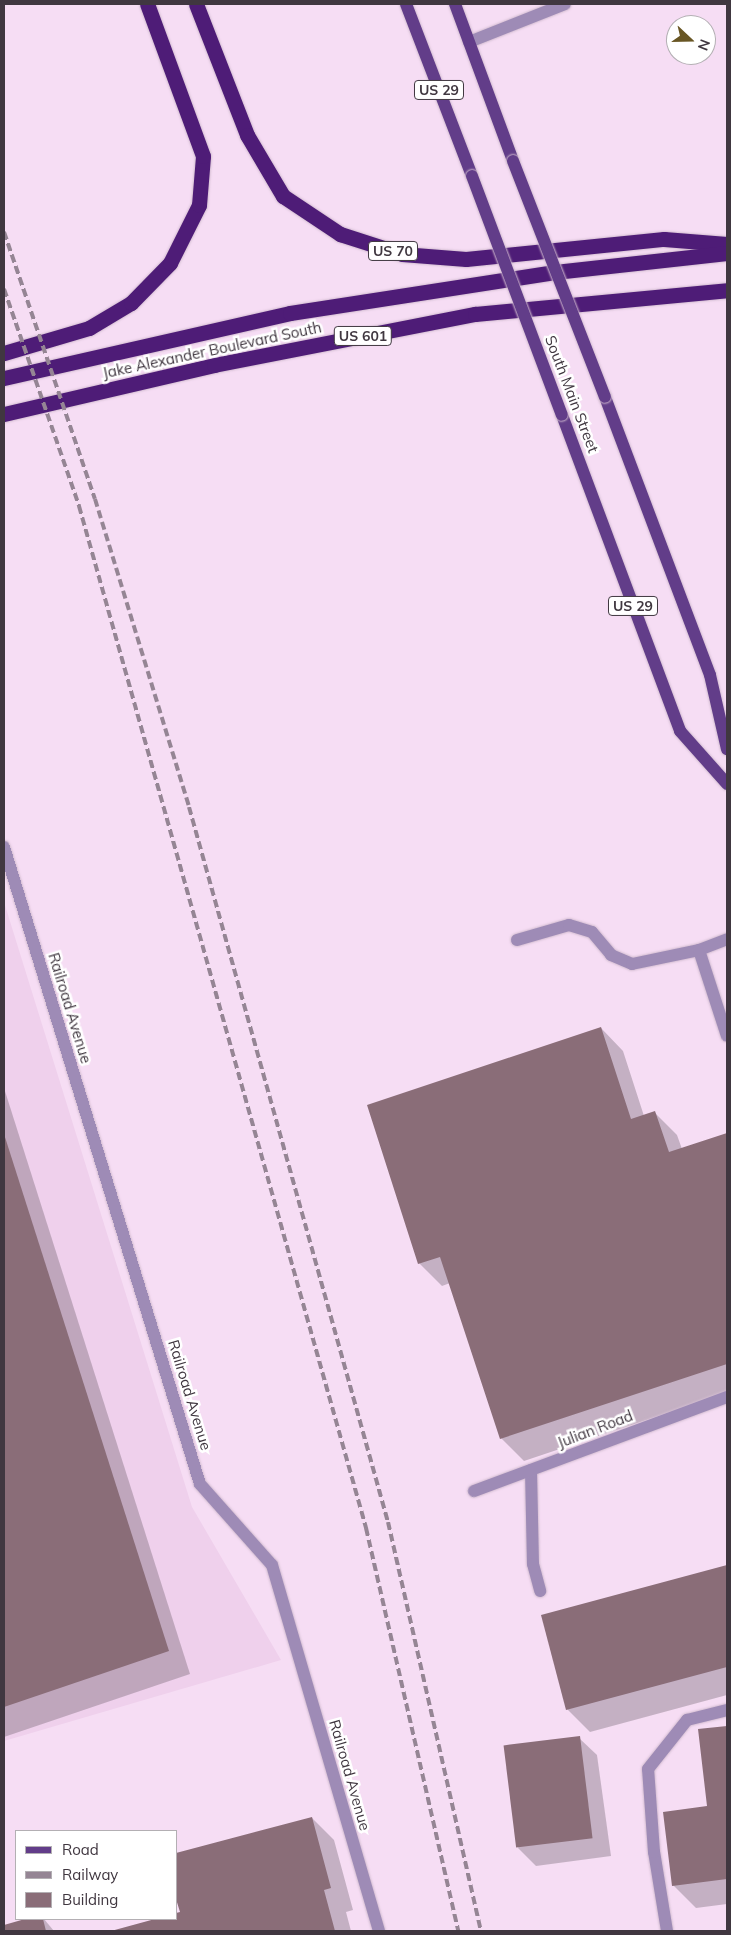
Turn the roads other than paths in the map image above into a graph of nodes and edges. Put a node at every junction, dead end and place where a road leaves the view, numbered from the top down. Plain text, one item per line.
1 (147, 4) edge
2 (196, 4) edge
3 (406, 4) edge
4 (455, 4) edge
5 (565, 4) edge
6 (469, 42) junction
7 (727, 244) edge
8 (727, 253) edge
9 (727, 290) edge
10 (4, 353) edge
11 (4, 378) edge
12 (4, 414) edge
13 (727, 749) edge
14 (727, 784) edge
15 (4, 849) edge
16 (727, 939) edge
17 (517, 940) dead end
18 (698, 950) junction
19 (727, 1036) edge
20 (727, 1396) edge
21 (531, 1470) junction
22 (474, 1491) dead end
23 (540, 1591) dead end
24 (727, 1710) edge
25 (379, 1931) edge
26 (667, 1931) edge

1 - 10 highway
2 - 7 highway, US 70
3 - 14 main road, South Main Street / US 29, bridge
4 - 6 main road, South Main Street / US 29
5 - 6 street
6 - 13 main road, South Main Street / US 29, bridge
8 - 11 highway, Jake Alexander Boulevard South / US 601
9 - 12 highway, Jake Alexander Boulevard South / US 601
15 - 25 street, Railroad Avenue
16 - 18 street
17 - 18 street
18 - 19 street
20 - 21 street, Julian Road
21 - 22 street, Julian Road
21 - 23 street
24 - 26 street

